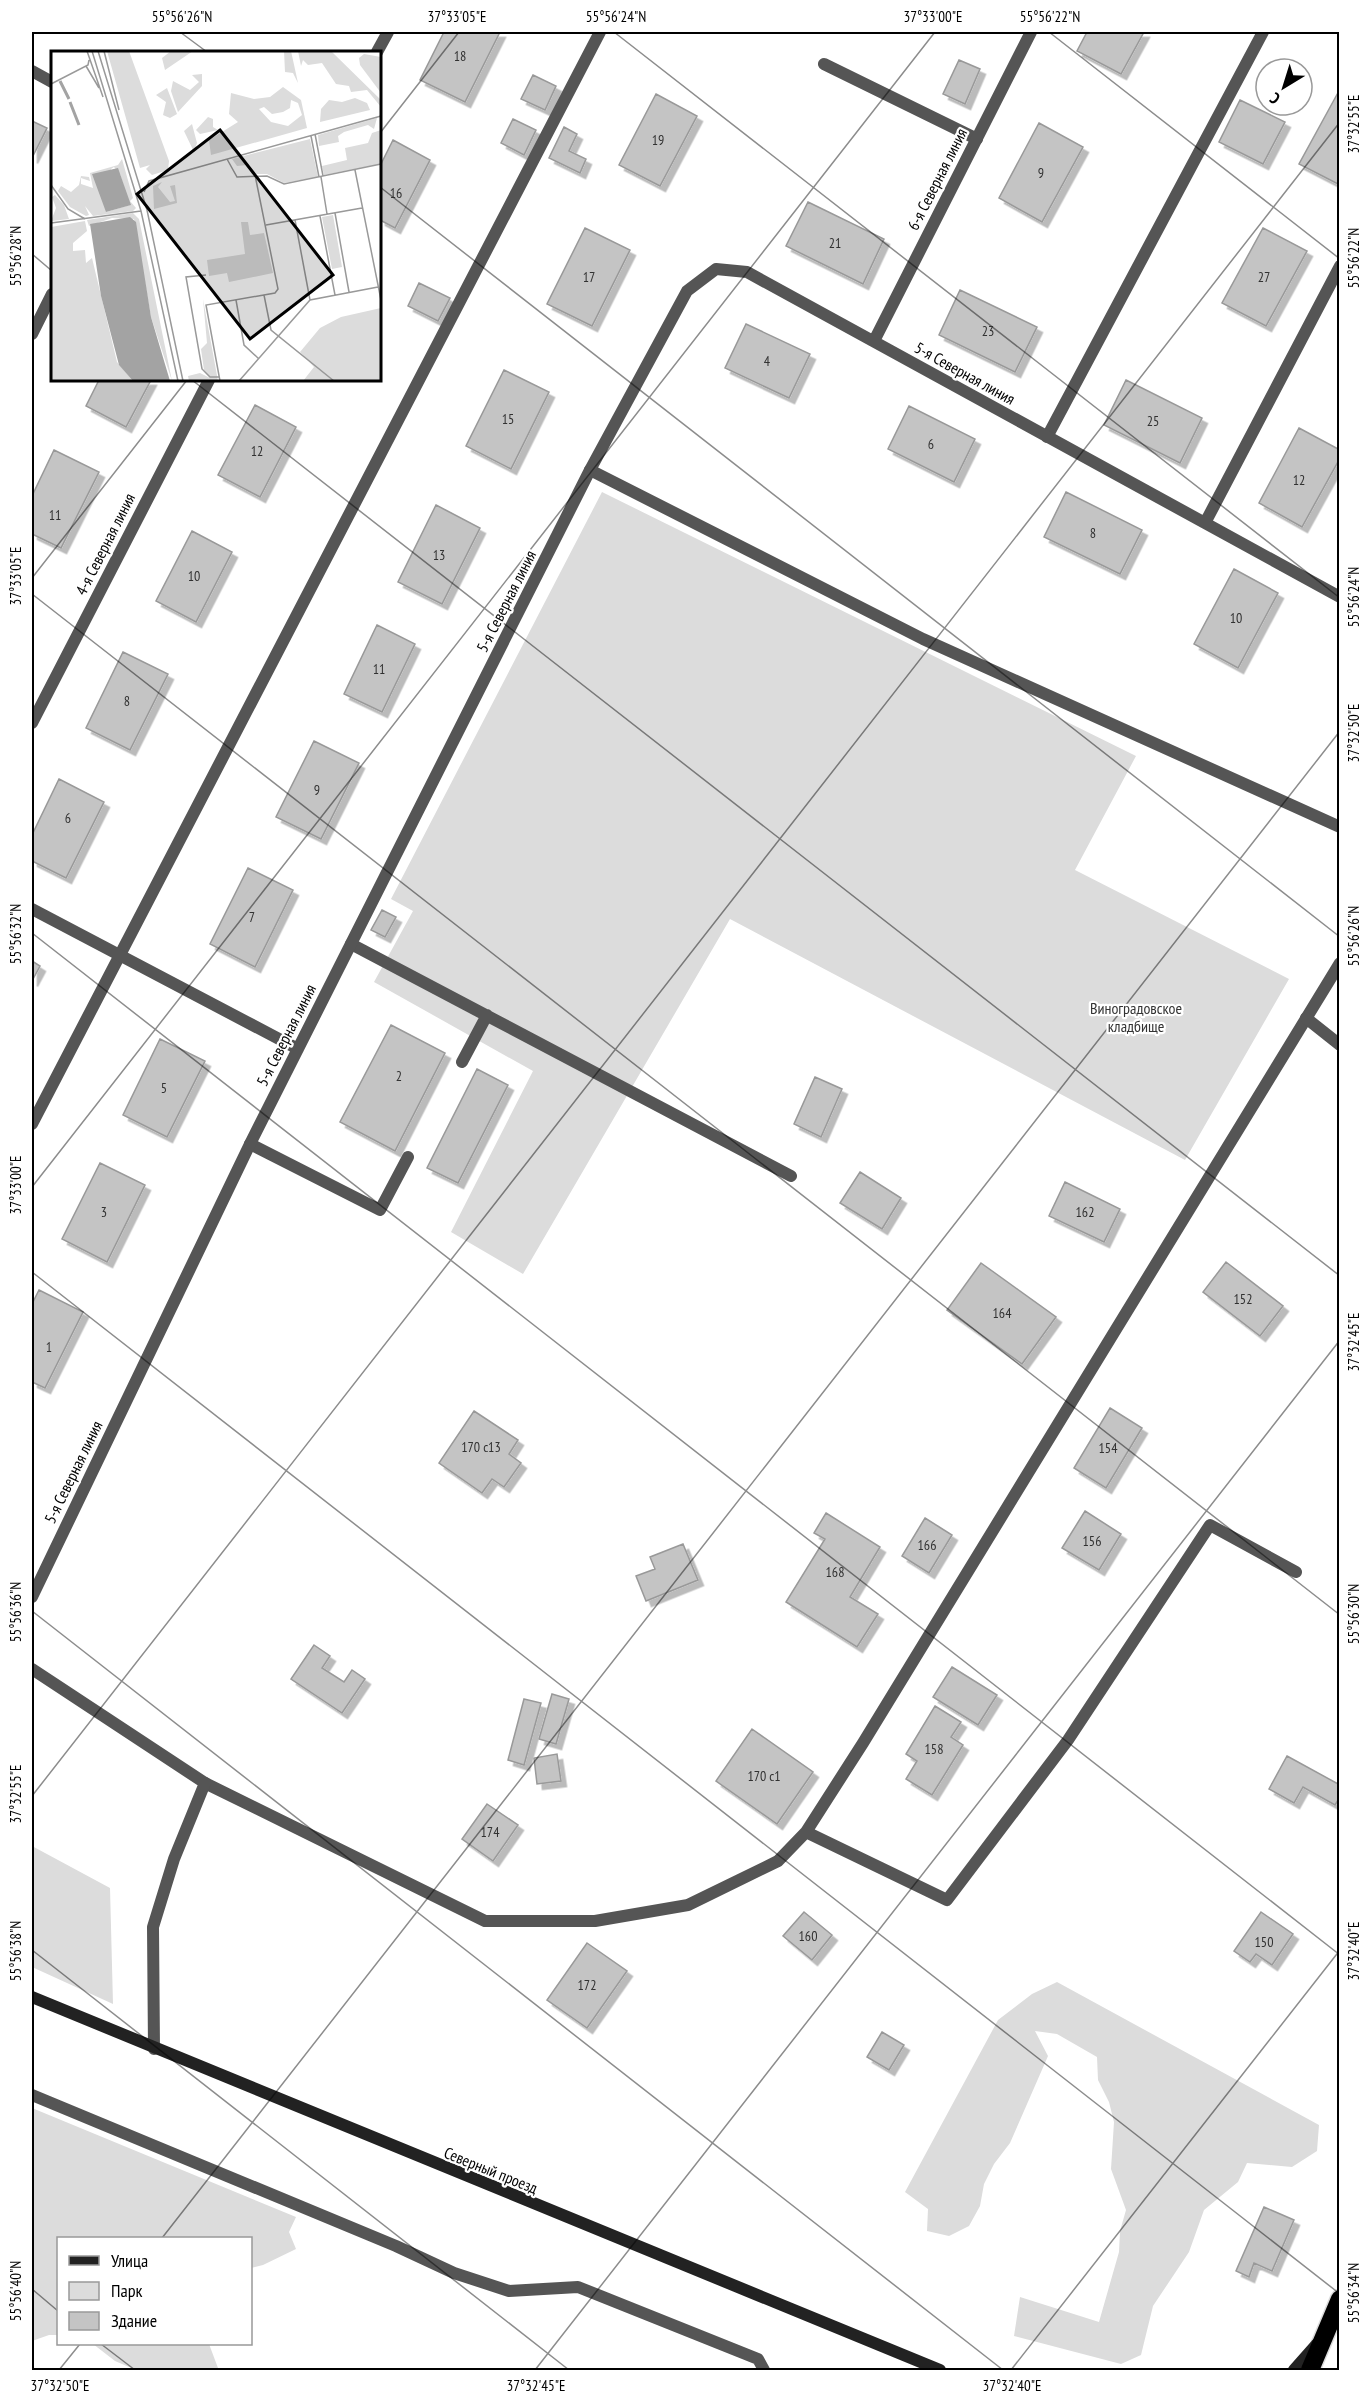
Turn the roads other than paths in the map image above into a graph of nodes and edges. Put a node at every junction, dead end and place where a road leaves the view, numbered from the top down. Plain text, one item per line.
1 (388, 32) edge
2 (600, 32) edge
3 (1031, 32) edge
4 (1263, 32) edge
5 (378, 51) edge
6 (824, 64) dead end
7 (32, 71) edge
8 (51, 81) edge
9 (977, 139) junction
10 (1340, 266) edge
11 (51, 296) edge
12 (32, 334) edge
13 (874, 341) junction
14 (208, 381) edge
15 (1047, 437) junction
16 (590, 470) junction
17 (1206, 523) junction
18 (1340, 597) edge
19 (32, 723) edge
20 (1340, 827) edge
21 (32, 909) edge
22 (351, 944) junction
23 (119, 955) junction
24 (1340, 963) edge
25 (487, 1015) junction
26 (1306, 1018) junction
27 (1340, 1045) edge
28 (298, 1048) junction
29 (462, 1062) dead end
30 (32, 1124) edge
31 (250, 1144) junction
32 (408, 1157) dead end
33 (791, 1176) dead end
34 (1296, 1572) dead end
35 (32, 1597) edge
36 (32, 1669) edge
37 (205, 1783) junction
38 (806, 1832) junction
39 (32, 1998) edge
40 (154, 2049) junction
41 (32, 2095) edge
42 (1340, 2299) edge
43 (1323, 2337) junction
44 (764, 2370) edge
45 (940, 2370) edge
46 (1294, 2370) edge
47 (1310, 2370) edge

1 - 5 street
2 - 23 street
3 - 9 street, 6-я Северная линия
4 - 15 street
6 - 9 street
7 - 8 street
9 - 13 street, 6-я Северная линия
10 - 17 street
11 - 12 street
13 - 15 street, 5-я Северная линия
13 - 16 street, 5-я Северная линия
14 - 19 street, 4-я Северная линия
15 - 17 street, 5-я Северная линия
16 - 20 street
16 - 22 street, 5-я Северная линия
17 - 18 street, 5-я Северная линия
21 - 23 street
22 - 25 street
22 - 28 street, 5-я Северная линия
23 - 28 street
23 - 30 street
24 - 26 street
25 - 29 street
25 - 33 street
26 - 27 street
26 - 38 street
28 - 31 street, 5-я Северная линия
31 - 32 street
31 - 35 street, 5-я Северная линия
34 - 38 street
36 - 37 street
37 - 38 street
37 - 40 street
39 - 40 street, Северный проезд
40 - 45 street, Северный проезд
41 - 44 street
42 - 43 highway
43 - 46 street
43 - 47 highway

